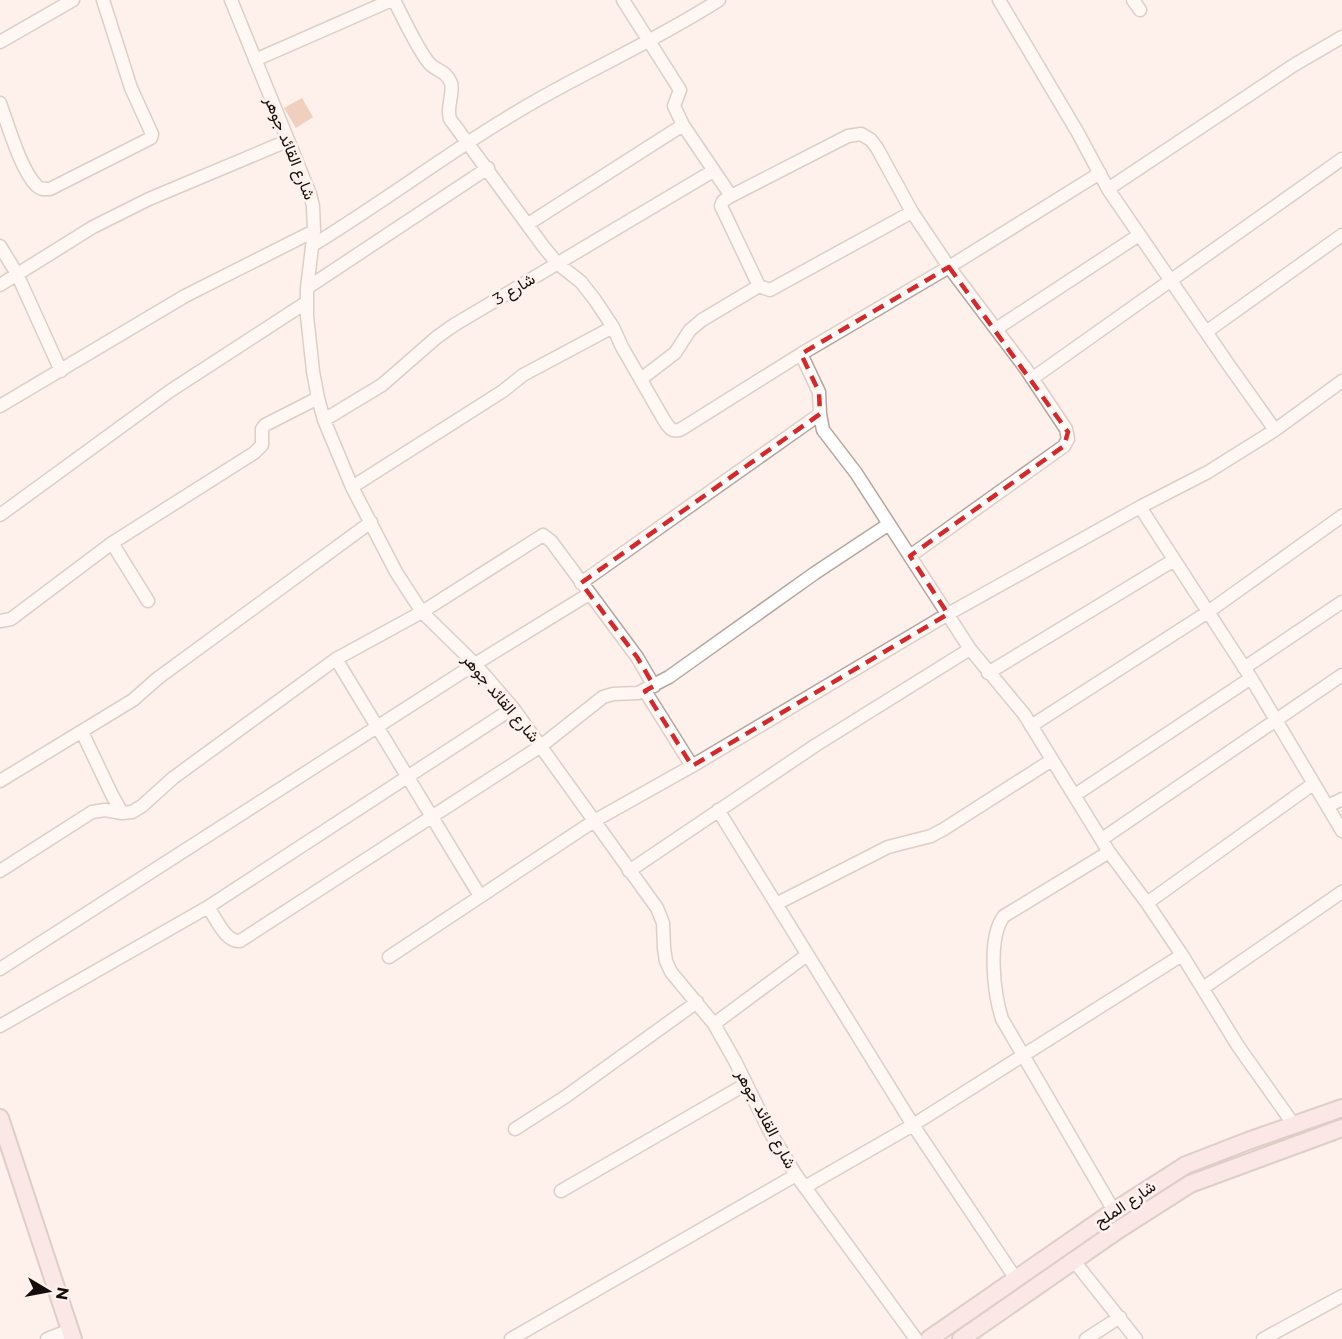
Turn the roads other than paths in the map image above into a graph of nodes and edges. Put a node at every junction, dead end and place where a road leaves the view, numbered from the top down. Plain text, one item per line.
1 (73, 0) edge
2 (103, 0) edge
3 (231, 0) edge
4 (356, 0) edge
5 (393, 0) edge
6 (623, 0) edge
7 (719, 0) edge
8 (999, 0) edge
9 (361, 13) junction
10 (1342, 37) edge
11 (650, 41) junction
12 (0, 42) edge
13 (255, 60) junction
14 (0, 103) edge
15 (683, 125) junction
16 (287, 141) junction
17 (467, 142) junction
18 (1342, 159) edge
19 (488, 168) junction
20 (712, 171) junction
21 (1100, 173) junction
22 (1108, 189) junction
23 (731, 196) junction
24 (912, 212) junction
25 (528, 224) junction
26 (314, 231) junction
27 (1139, 235) junction
28 (1342, 235) edge
29 (314, 245) junction
30 (0, 246) edge
31 (557, 263) junction
32 (949, 267) junction
33 (17, 274) junction
34 (1171, 281) junction
35 (0, 285) edge
36 (759, 286) junction
37 (307, 288) junction
38 (307, 302) junction
39 (614, 327) junction
40 (996, 329) junction
41 (1206, 332) junction
42 (801, 354) junction
43 (61, 371) junction
44 (1033, 378) junction
45 (641, 379) junction
46 (1342, 381) edge
47 (318, 399) junction
48 (0, 406) edge
49 (820, 414) junction
50 (324, 420) junction
51 (1275, 430) junction
52 (352, 487) junction
53 (1140, 507) junction
54 (0, 515) edge
55 (1342, 516) edge
56 (371, 522) junction
57 (889, 524) junction
58 (112, 543) junction
59 (910, 556) junction
60 (1174, 560) junction
61 (581, 583) junction
62 (589, 594) junction
63 (148, 601) dead end
64 (1342, 602) edge
65 (422, 612) junction
66 (1208, 612) junction
67 (948, 614) junction
68 (0, 621) edge
69 (970, 649) junction
70 (336, 659) junction
71 (475, 664) junction
72 (988, 673) junction
73 (1248, 673) junction
74 (1342, 675) edge
75 (650, 688) junction
76 (513, 708) junction
77 (1276, 720) junction
78 (1031, 726) junction
79 (378, 727) junction
80 (82, 732) junction
81 (541, 746) junction
82 (1052, 760) junction
83 (692, 766) junction
84 (408, 776) junction
85 (0, 781) edge
86 (1313, 784) junction
87 (1075, 795) junction
88 (1342, 799) edge
89 (1328, 806) junction
90 (718, 810) junction
91 (122, 813) junction
92 (432, 816) junction
93 (594, 821) junction
94 (1342, 831) edge
95 (1102, 839) junction
96 (1109, 852) junction
97 (0, 871) edge
98 (629, 871) junction
99 (1342, 892) edge
100 (480, 896) junction
101 (1147, 903) junction
102 (776, 904) junction
103 (208, 907) junction
104 (807, 955) junction
105 (1182, 955) junction
106 (389, 957) dead end
107 (0, 969) edge
108 (1203, 988) junction
109 (697, 1002) junction
110 (714, 1024) junction
111 (0, 1026) edge
112 (1022, 1056) junction
113 (746, 1084) junction
114 (1342, 1108) edge
115 (0, 1118) edge
116 (913, 1125) junction
117 (1294, 1125) junction
118 (1342, 1128) edge
119 (515, 1129) dead end
120 (796, 1175) junction
121 (805, 1187) junction
122 (561, 1191) dead end
123 (1114, 1211) junction
124 (1074, 1261) junction
125 (1016, 1279) junction
126 (1342, 1296) edge
127 (1120, 1317) junction
128 (71, 1334) edge
129 (47, 1339) edge
130 (511, 1339) edge
131 (916, 1339) edge
132 (929, 1339) edge
133 (961, 1339) edge
134 (1086, 1339) edge
135 (1136, 1339) edge
136 (1263, 1339) edge

1 - 12 street
2 - 14 street
3 - 13 street, شارع القائد جوهر
4 - 9 street
5 - 9 street
5 - 17 street
6 - 11 street
7 - 11 street
8 - 21 street
9 - 13 street
10 - 22 street
11 - 15 street
11 - 17 street
13 - 16 street, شارع القائد جوهر
15 - 20 street
15 - 25 street
16 - 26 street, شارع القائد جوهر
16 - 33 street
17 - 19 street
17 - 29 street
18 - 34 street
19 - 25 street
19 - 37 street
20 - 23 street
20 - 31 street, شارع 3
21 - 22 street
21 - 32 street
22 - 27 street
23 - 24 street
23 - 36 street
24 - 32 street
24 - 36 street
25 - 31 street
26 - 29 street, شارع القائد جوهر
26 - 43 street
27 - 34 street
27 - 40 street
28 - 41 street
29 - 37 street, شارع القائد جوهر
30 - 33 street
31 - 39 street
31 - 50 street, شارع 3
32 - 40 street
32 - 42 street
33 - 35 street
33 - 43 street
34 - 41 street
34 - 44 street
36 - 45 street
37 - 38 street, شارع القائد جوهر
38 - 47 street, شارع القائد جوهر
38 - 54 street
39 - 45 street
39 - 52 street
40 - 44 street
41 - 51 street
42 - 45 street
42 - 49 street
43 - 48 street
44 - 59 street
46 - 51 street
47 - 50 street, شارع القائد جوهر
47 - 58 street
49 - 57 street
49 - 61 street
50 - 52 street, شارع القائد جوهر
51 - 53 street
52 - 56 street, شارع القائد جوهر
53 - 60 street
53 - 67 street
55 - 66 street
56 - 65 street, شارع القائد جوهر
56 - 80 street
57 - 59 street
57 - 75 street
58 - 63 street
58 - 68 street
59 - 67 street
60 - 66 street
60 - 72 street
61 - 62 street
61 - 65 street
62 - 71 street
62 - 75 street
64 - 73 street
65 - 70 street
65 - 71 street, شارع القائد جوهر
66 - 73 street
66 - 78 street
67 - 69 street
67 - 83 street
69 - 72 street
69 - 90 street
70 - 79 street
70 - 91 street
71 - 76 street, شارع القائد جوهر
71 - 79 street
72 - 78 street
73 - 77 street
73 - 87 street
74 - 77 street
75 - 81 street
75 - 83 street
76 - 81 street, شارع القائد جوهر
76 - 84 street
77 - 86 street
77 - 95 street
78 - 82 street
79 - 84 street
79 - 107 street
80 - 85 street
80 - 91 street
81 - 92 street
81 - 93 street, شارع القائد جوهر
82 - 87 street
82 - 102 street
83 - 93 street
84 - 92 street
84 - 103 street
86 - 89 street
86 - 101 street
87 - 95 street
88 - 89 street
89 - 94 street
90 - 98 street
90 - 102 street
91 - 97 street
92 - 100 street
92 - 103 street
93 - 98 street, شارع القائد جوهر
93 - 100 street
95 - 96 street
96 - 101 street
96 - 112 street
98 - 109 street, شارع القائد جوهر
99 - 108 street
100 - 106 street
101 - 105 street
102 - 104 street
103 - 111 street
104 - 110 street
104 - 116 street
105 - 108 street
105 - 112 street
108 - 117 street
109 - 110 street, شارع القائد جوهر
109 - 119 street
110 - 113 street, شارع القائد جوهر
112 - 116 street
112 - 123 street
113 - 120 street, شارع القائد جوهر
113 - 122 street
114 - 117 street, شارع الملح
115 - 128 street
116 - 121 street
116 - 125 street
117 - 123 street, شارع الملح
118 - 124 street, شارع الملح
120 - 121 street, شارع القائد جوهر
120 - 130 street
121 - 131 street, شارع القائد جوهر
123 - 125 street, شارع الملح
124 - 127 street
124 - 133 street, شارع الملح
125 - 132 street, شارع الملح
126 - 136 street
127 - 134 street
127 - 135 street
128 - 129 street

